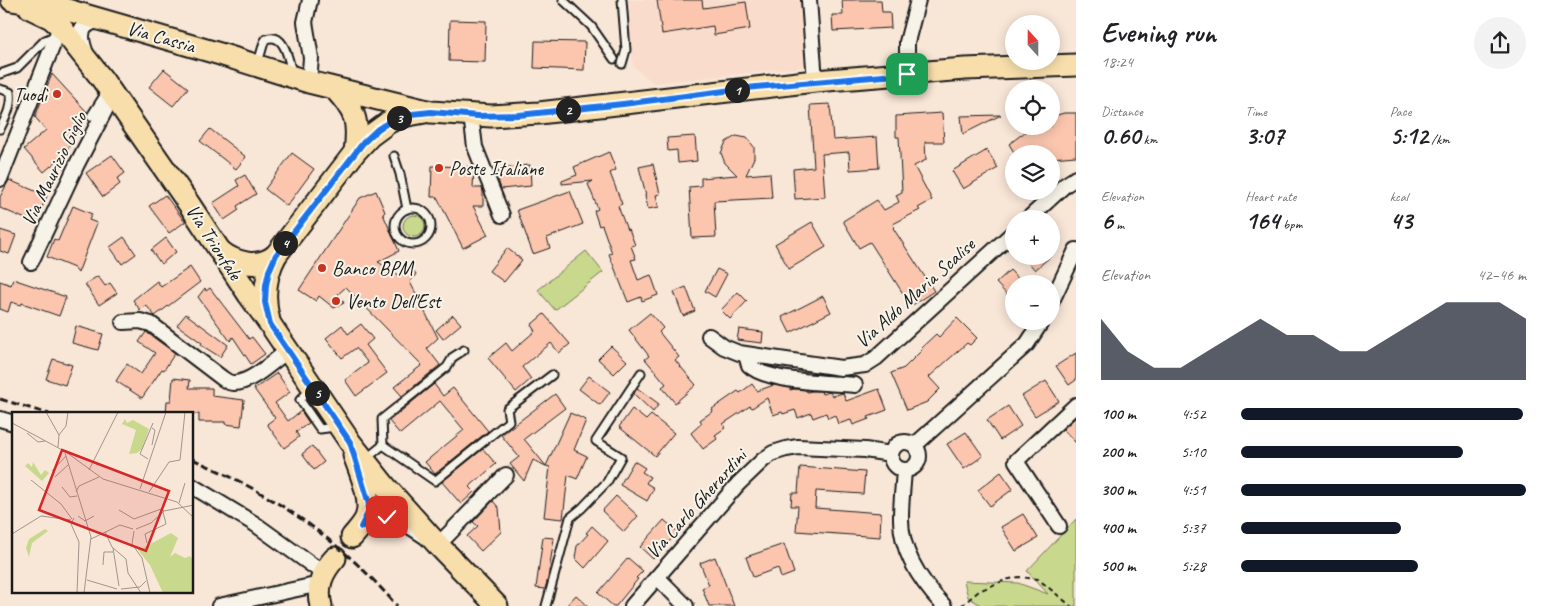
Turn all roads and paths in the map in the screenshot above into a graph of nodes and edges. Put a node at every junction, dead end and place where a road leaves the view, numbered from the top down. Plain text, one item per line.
1 (13, 0) edge
2 (310, 0) edge
3 (563, 0) edge
4 (622, 0) edge
5 (810, 0) edge
6 (918, 0) edge
7 (97, 19) junction
8 (64, 24) junction
9 (87, 59) junction
10 (614, 59) dead end
11 (622, 64) dead end
12 (1076, 65) edge
13 (257, 66) junction
14 (0, 74) edge
15 (907, 74) junction
16 (302, 80) junction
17 (814, 81) junction
18 (0, 89) edge
19 (335, 89) junction
20 (111, 92) junction
21 (431, 112) junction
22 (471, 115) junction
23 (91, 116) dead end
24 (0, 129) edge
25 (355, 152) junction
26 (394, 156) dead end
27 (1076, 178) edge
28 (0, 179) edge
29 (406, 209) junction
30 (1038, 210) edge
31 (502, 215) dead end
32 (1005, 240) edge
33 (1076, 250) edge
34 (220, 251) junction
35 (276, 255) junction
36 (31, 262) dead end
37 (1060, 284) edge
38 (122, 322) dead end
39 (270, 324) junction
40 (1036, 330) edge
41 (709, 336) dead end
42 (288, 350) junction
43 (464, 350) dead end
44 (746, 355) junction
45 (641, 373) dead end
46 (552, 375) dead end
47 (855, 385) dead end
48 (1076, 405) edge
49 (344, 433) junction
50 (915, 445) junction
51 (383, 446) junction
52 (891, 454) junction
53 (364, 460) junction
54 (904, 470) junction
55 (506, 475) dead end
56 (194, 487) edge
57 (1059, 526) dead end
58 (357, 532) joint
59 (438, 544) junction
60 (326, 572) junction
61 (657, 577) junction
62 (219, 606) edge
63 (321, 606) edge
64 (497, 606) edge
65 (546, 606) edge
66 (632, 606) edge
67 (686, 606) edge
68 (944, 606) edge
69 (961, 606) edge
70 (1071, 606) edge

1 - 8 main road, Via Trionfale
2 - 16 street
3 - 10 lane
4 - 11 lane
5 - 17 street
6 - 15 street
7 - 8 main road, Via Cassia
7 - 9 street, Via Trionfale
7 - 13 main road, Via Cassia
8 - 9 main road, Via Trionfale
8 - 14 lane
8 - 28 street
9 - 20 main road, Via Trionfale
12 - 15 main road, Via Cassia
13 - 16 main road, Via Cassia
13 - 16 lane
15 - 17 main road, Via Cassia
16 - 19 main road, Via Cassia
17 - 22 main road, Via Cassia
18 - 24 lane
19 - 21 main road, Via Cassia
19 - 25 main road
20 - 23 lane
20 - 34 main road, Via Trionfale
20 - 36 street, Via Maurizio Giglio
21 - 22 main road, Via Cassia
21 - 25 main road
22 - 31 street
25 - 35 main road
26 - 29 lane
27 - 30 street
29 - 29 lane
32 - 44 street, Via Aldo Maria Scalise
33 - 37 street
34 - 35 main road
34 - 39 main road, Via Trionfale
35 - 39 main road
38 - 42 street
39 - 42 main road, Via Trionfale
40 - 50 street
41 - 44 street, Via Aldo Maria Scalise
42 - 49 main road, Via Trionfale
43 - 51 lane
44 - 47 street, Via Aldo Maria Scalise
45 - 65 lane
46 - 51 lane
48 - 57 street
49 - 53 main road, Via Trionfale
49 - 58 main road
50 - 52 street
50 - 54 street
51 - 53 lane
52 - 54 street
52 - 61 street, Via Carlo Gherardini
53 - 59 main road, Via Trionfale
54 - 68 street
55 - 59 street
56 - 60 street
58 - 59 street
59 - 64 main road, Via Trionfale
60 - 62 street
60 - 63 main road
61 - 66 street, Via Carlo Gherardini
61 - 67 street
69 - 70 path

